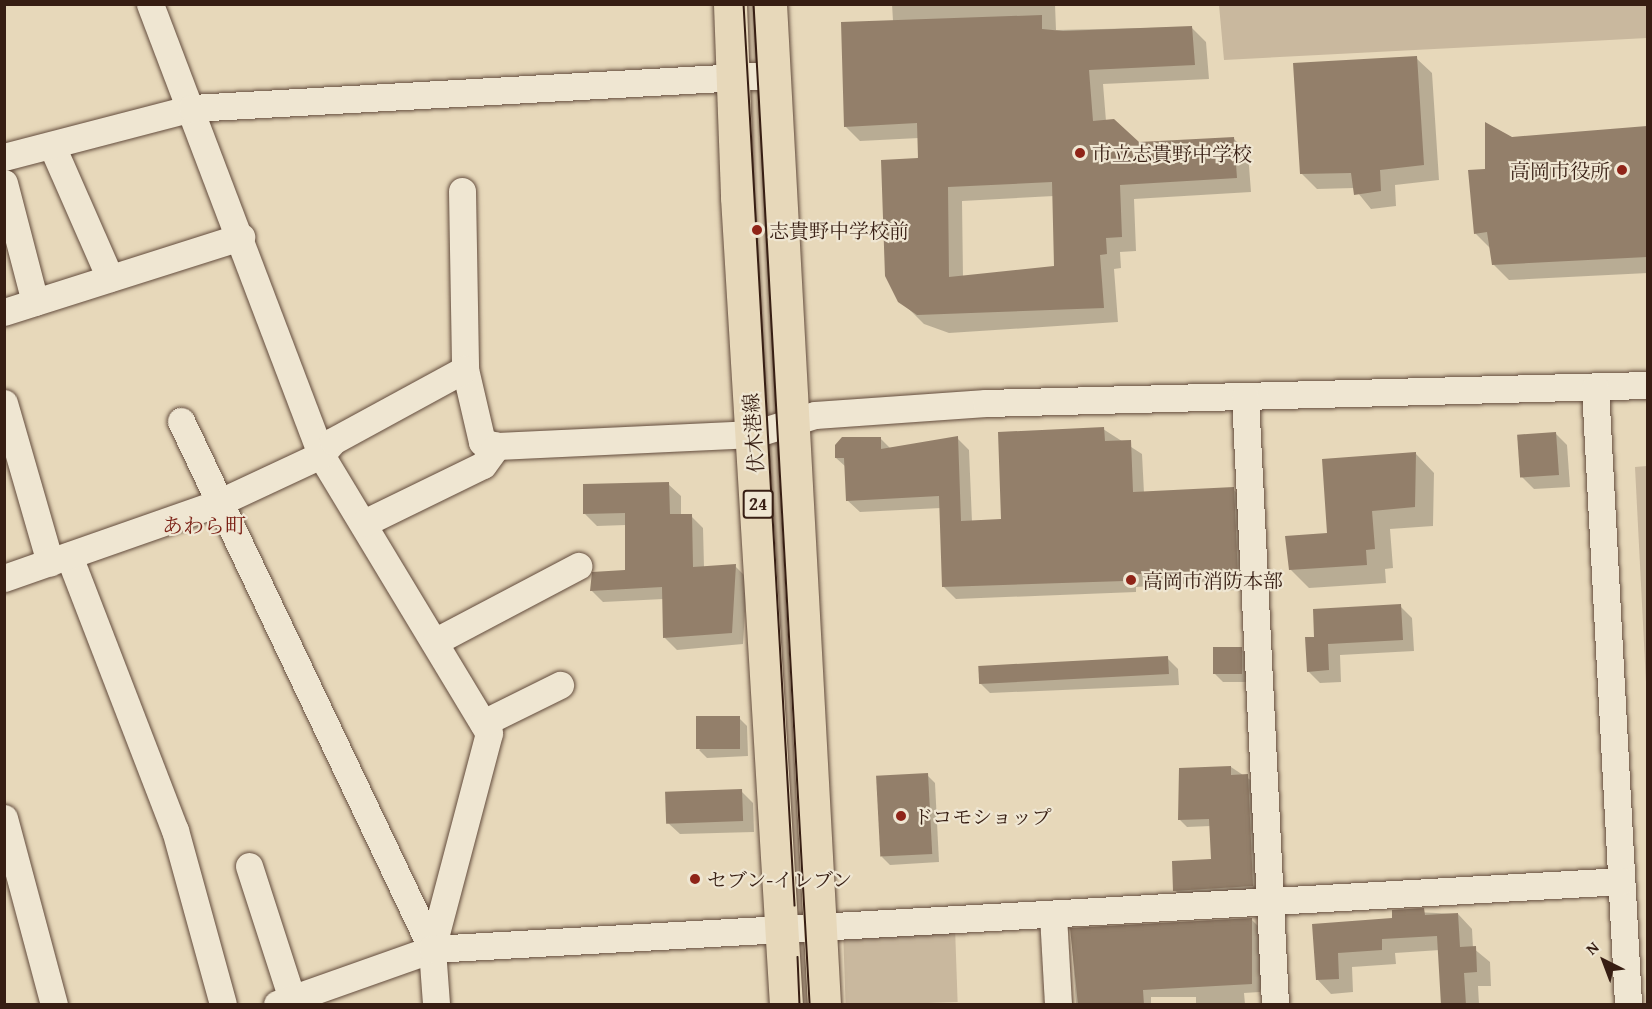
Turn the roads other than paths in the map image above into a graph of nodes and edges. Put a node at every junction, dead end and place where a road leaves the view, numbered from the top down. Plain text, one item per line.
1 (150, 4) edge
2 (730, 4) edge
3 (770, 4) edge
4 (733, 75) junction
5 (775, 75) junction
6 (192, 108) junction
7 (52, 146) junction
8 (4, 157) edge
9 (4, 183) edge
10 (462, 191) dead end
11 (241, 237) junction
12 (110, 278) junction
13 (35, 302) junction
14 (4, 312) edge
15 (465, 369) junction
16 (1647, 385) edge
17 (1595, 388) junction
18 (1245, 397) junction
19 (4, 403) edge
20 (181, 422) dead end
21 (791, 423) junction
22 (754, 434) junction
23 (497, 446) junction
24 (321, 455) junction
25 (218, 503) junction
26 (364, 523) junction
27 (60, 559) junction
28 (578, 566) dead end
29 (4, 578) edge
30 (436, 641) junction
31 (560, 685) dead end
32 (483, 723) junction
33 (4, 818) edge
34 (249, 866) dead end
35 (1621, 881) junction
36 (1269, 903) junction
37 (1053, 915) junction
38 (819, 928) junction
39 (782, 932) junction
40 (432, 949) junction
41 (284, 1002) edge
42 (54, 1005) edge
43 (224, 1005) edge
44 (436, 1005) edge
45 (786, 1005) edge
46 (824, 1005) edge
47 (1058, 1005) edge
48 (1275, 1005) edge
49 (1628, 1005) edge

1 - 6 street
2 - 4 main road, 伏木港線 / 24
3 - 5 main road, 伏木港線 / 24
4 - 5 street
4 - 6 street
4 - 22 main road, 伏木港線 / 24
5 - 21 main road, 伏木港線 / 24
6 - 7 street
6 - 11 street
7 - 8 street
7 - 12 street
9 - 13 street
10 - 15 street
11 - 12 street
11 - 24 street
12 - 13 street
13 - 14 street
15 - 23 street
15 - 24 street
16 - 17 street
17 - 18 street
17 - 35 street
18 - 21 street
18 - 36 street
19 - 27 street
20 - 25 street
21 - 22 street
21 - 38 main road, 伏木港線 / 24
22 - 23 street
22 - 39 main road, 伏木港線 / 24
23 - 26 street
24 - 25 street
24 - 26 street
25 - 27 street
25 - 40 street
26 - 30 street
27 - 29 street
27 - 43 street
28 - 30 street
30 - 32 street
31 - 32 street
32 - 40 street
33 - 42 street
34 - 41 street
35 - 36 street
35 - 49 street
36 - 37 street
36 - 48 street
37 - 38 street
37 - 47 street
38 - 39 street
38 - 46 main road, 伏木港線 / 24
39 - 40 street
39 - 45 main road, 伏木港線 / 24
40 - 41 street
40 - 44 street

